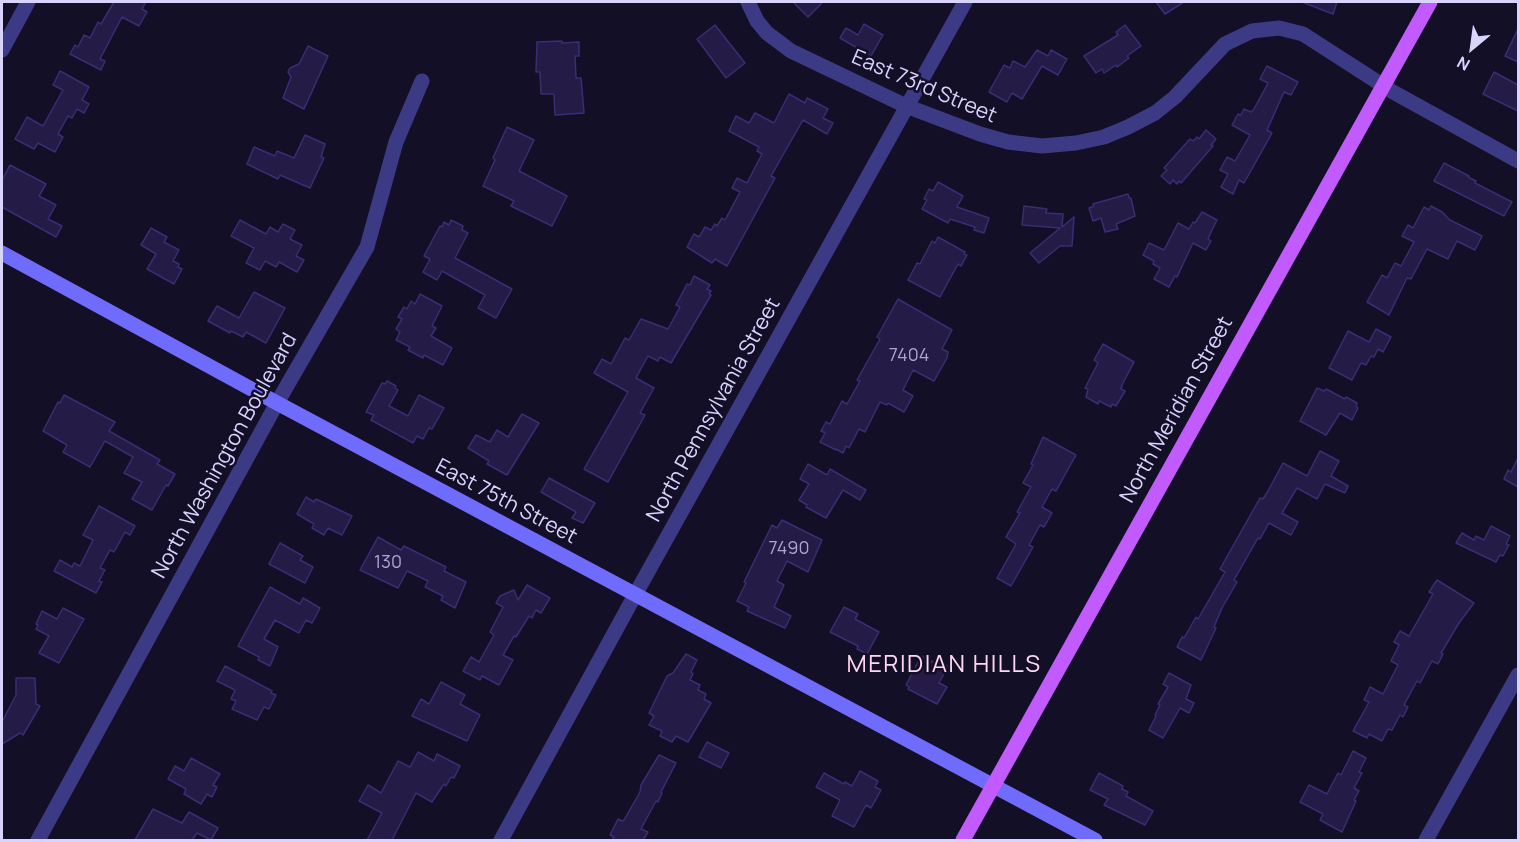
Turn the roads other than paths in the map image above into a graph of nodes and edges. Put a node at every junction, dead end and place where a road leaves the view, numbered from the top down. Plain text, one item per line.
1 (28, 2) edge
2 (748, 2) edge
3 (965, 2) edge
4 (1430, 2) edge
5 (2, 50) edge
6 (422, 81) dead end
7 (1383, 84) junction
8 (906, 106) junction
9 (1518, 160) edge
10 (2, 254) edge
11 (277, 403) junction
12 (635, 595) junction
13 (1518, 675) edge
14 (992, 785) junction
15 (38, 840) edge
16 (501, 840) edge
17 (963, 840) edge
18 (1095, 840) edge
19 (1426, 840) edge

1 - 5 street
2 - 8 street, East 73rd Street
3 - 8 street, North Pennsylvania Street
4 - 7 main road, North Meridian Street
6 - 11 street, North Washington Boulevard
7 - 8 street, East 73rd Street
7 - 9 street, East 73rd Street
7 - 14 main road, North Meridian Street
8 - 12 street, North Pennsylvania Street
10 - 11 street, East 75th Street
11 - 12 street, East 75th Street
11 - 15 street, North Washington Boulevard
12 - 14 street, East 75th Street
12 - 16 street, North Pennsylvania Street
13 - 19 street
14 - 17 main road, North Meridian Street
14 - 18 street, East 75th Street

